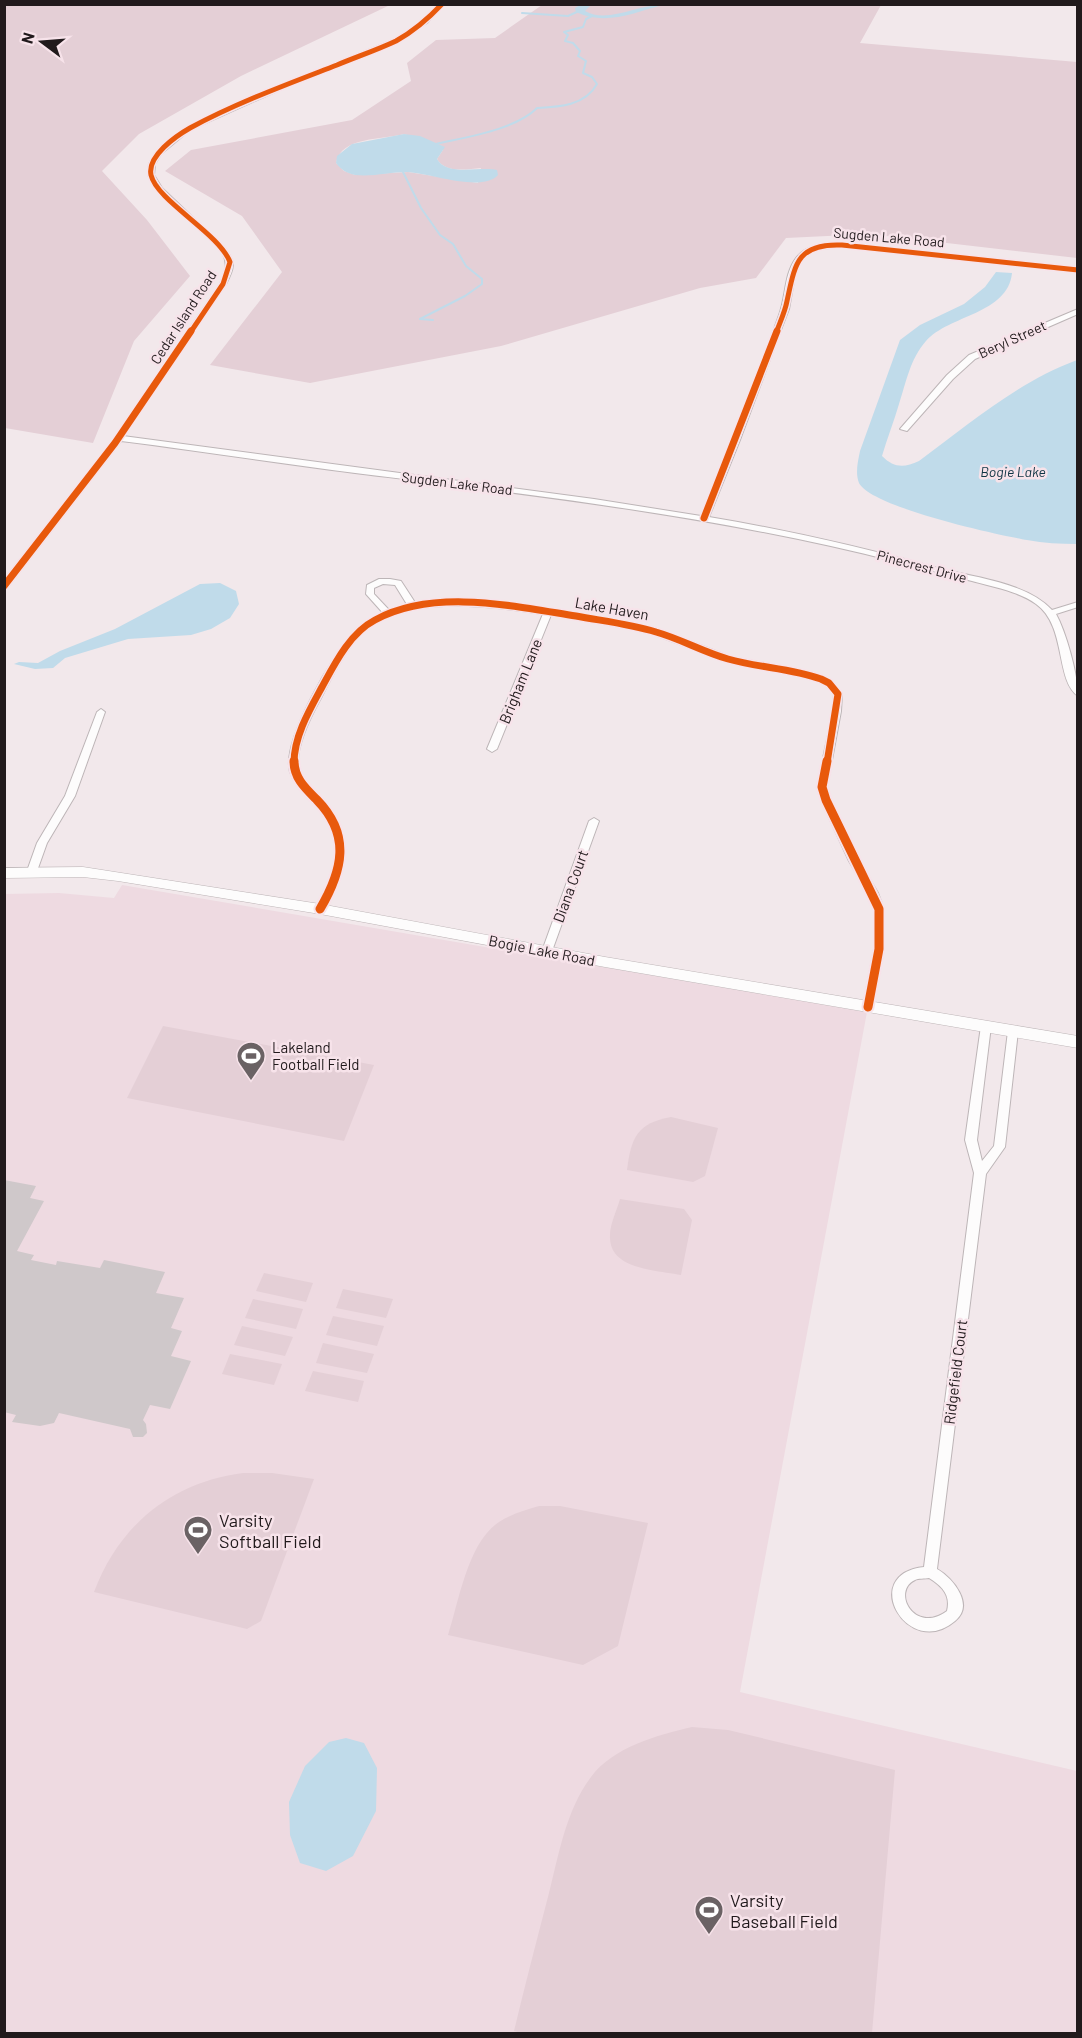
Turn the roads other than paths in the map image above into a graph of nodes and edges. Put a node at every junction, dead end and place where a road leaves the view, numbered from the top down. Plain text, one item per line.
1 (442, 4) edge
2 (1077, 270) edge
3 (1077, 311) edge
4 (904, 429) dead end
5 (118, 438) junction
6 (704, 518) junction
7 (9, 572) edge
8 (4, 586) edge
9 (1077, 604) edge
10 (414, 607) junction
11 (548, 612) junction
12 (1051, 613) junction
13 (389, 614) junction
14 (1077, 693) edge
15 (101, 712) dead end
16 (492, 749) dead end
17 (594, 821) dead end
18 (32, 871) junction
19 (4, 873) edge
20 (320, 909) junction
21 (547, 951) junction
22 (868, 1006) junction
23 (986, 1026) junction
24 (1013, 1031) junction
25 (1077, 1042) edge
26 (980, 1173) junction
27 (930, 1572) junction

1 - 5 street, Cedar Island Road
2 - 6 street, Sugden Lake Road
3 - 4 street, Beryl Street
5 - 6 street, Sugden Lake Road
5 - 7 street, Cedar Island Road
6 - 12 street, Pinecrest Drive
7 - 8 street, Cedar Island Road
9 - 12 street
10 - 11 street, Lake Haven
10 - 13 street, Lake Haven
10 - 13 street
11 - 16 street, Brigham Lane
11 - 22 street, Lake Haven
12 - 14 street
13 - 20 street, Lake Haven
15 - 18 street
17 - 21 street, Diana Court
18 - 19 main road, Bogie Lake Road
18 - 20 main road, Bogie Lake Road
20 - 21 main road, Bogie Lake Road
21 - 22 main road, Bogie Lake Road
22 - 23 main road, Bogie Lake Road
23 - 24 main road, Bogie Lake Road
23 - 26 street, Ridgefield Court
24 - 25 main road, Bogie Lake Road
24 - 26 street, Ridgefield Court
26 - 27 street, Ridgefield Court
27 - 27 street

